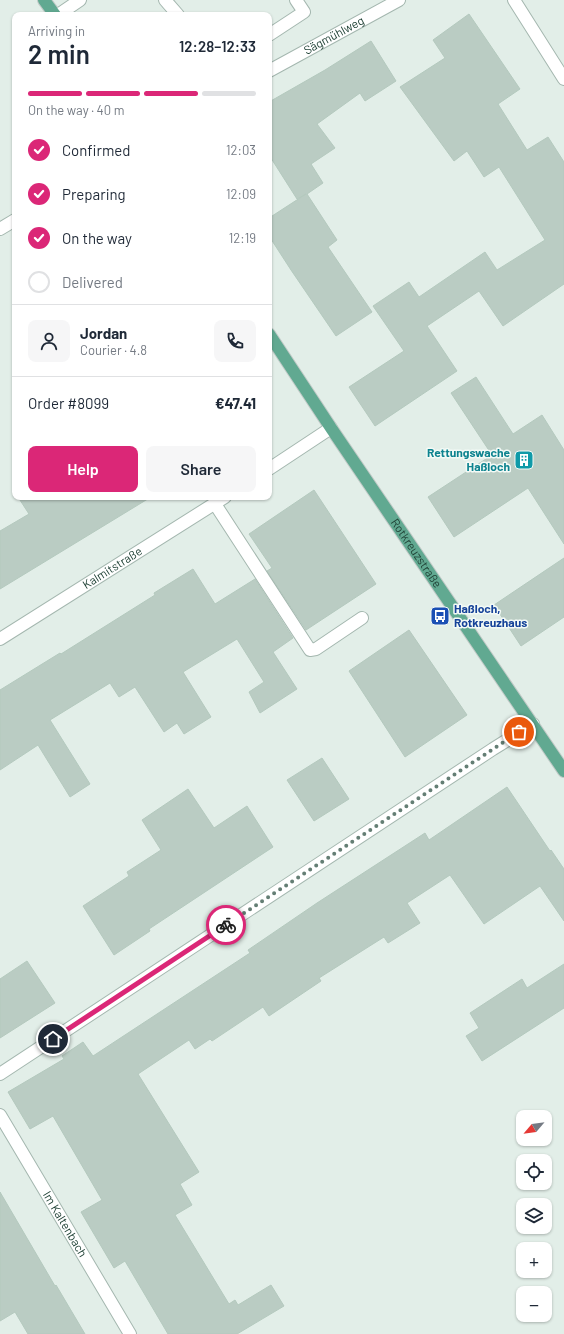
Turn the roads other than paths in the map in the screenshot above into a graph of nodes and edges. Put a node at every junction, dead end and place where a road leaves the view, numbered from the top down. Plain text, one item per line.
1 (44, 0) edge
2 (80, 0) edge
3 (165, 0) edge
4 (296, 0) edge
5 (398, 0) edge
6 (514, 0) edge
7 (53, 12) edge
8 (62, 12) edge
9 (175, 12) edge
10 (272, 33) edge
11 (272, 69) edge
12 (564, 79) edge
13 (12, 222) edge
14 (0, 229) edge
15 (272, 339) edge
16 (331, 428) junction
17 (272, 467) edge
18 (221, 500) edge
19 (215, 504) junction
20 (362, 618) dead end
21 (0, 639) edge
22 (533, 724) junction
23 (564, 771) edge
24 (0, 1074) edge
25 (0, 1115) edge
26 (130, 1334) edge

1 - 7 main road
2 - 8 street
3 - 9 street
4 - 10 street
5 - 11 street, Sägmühlweg
6 - 12 street
13 - 14 street
15 - 16 main road, Rotkreuzstraße
16 - 17 street
16 - 22 main road, Rotkreuzstraße
18 - 19 street, Kalmitstraße
19 - 20 street
19 - 21 street, Kalmitstraße
22 - 23 main road, Rotkreuzstraße
22 - 24 street
25 - 26 street, Im Kaltenbach

